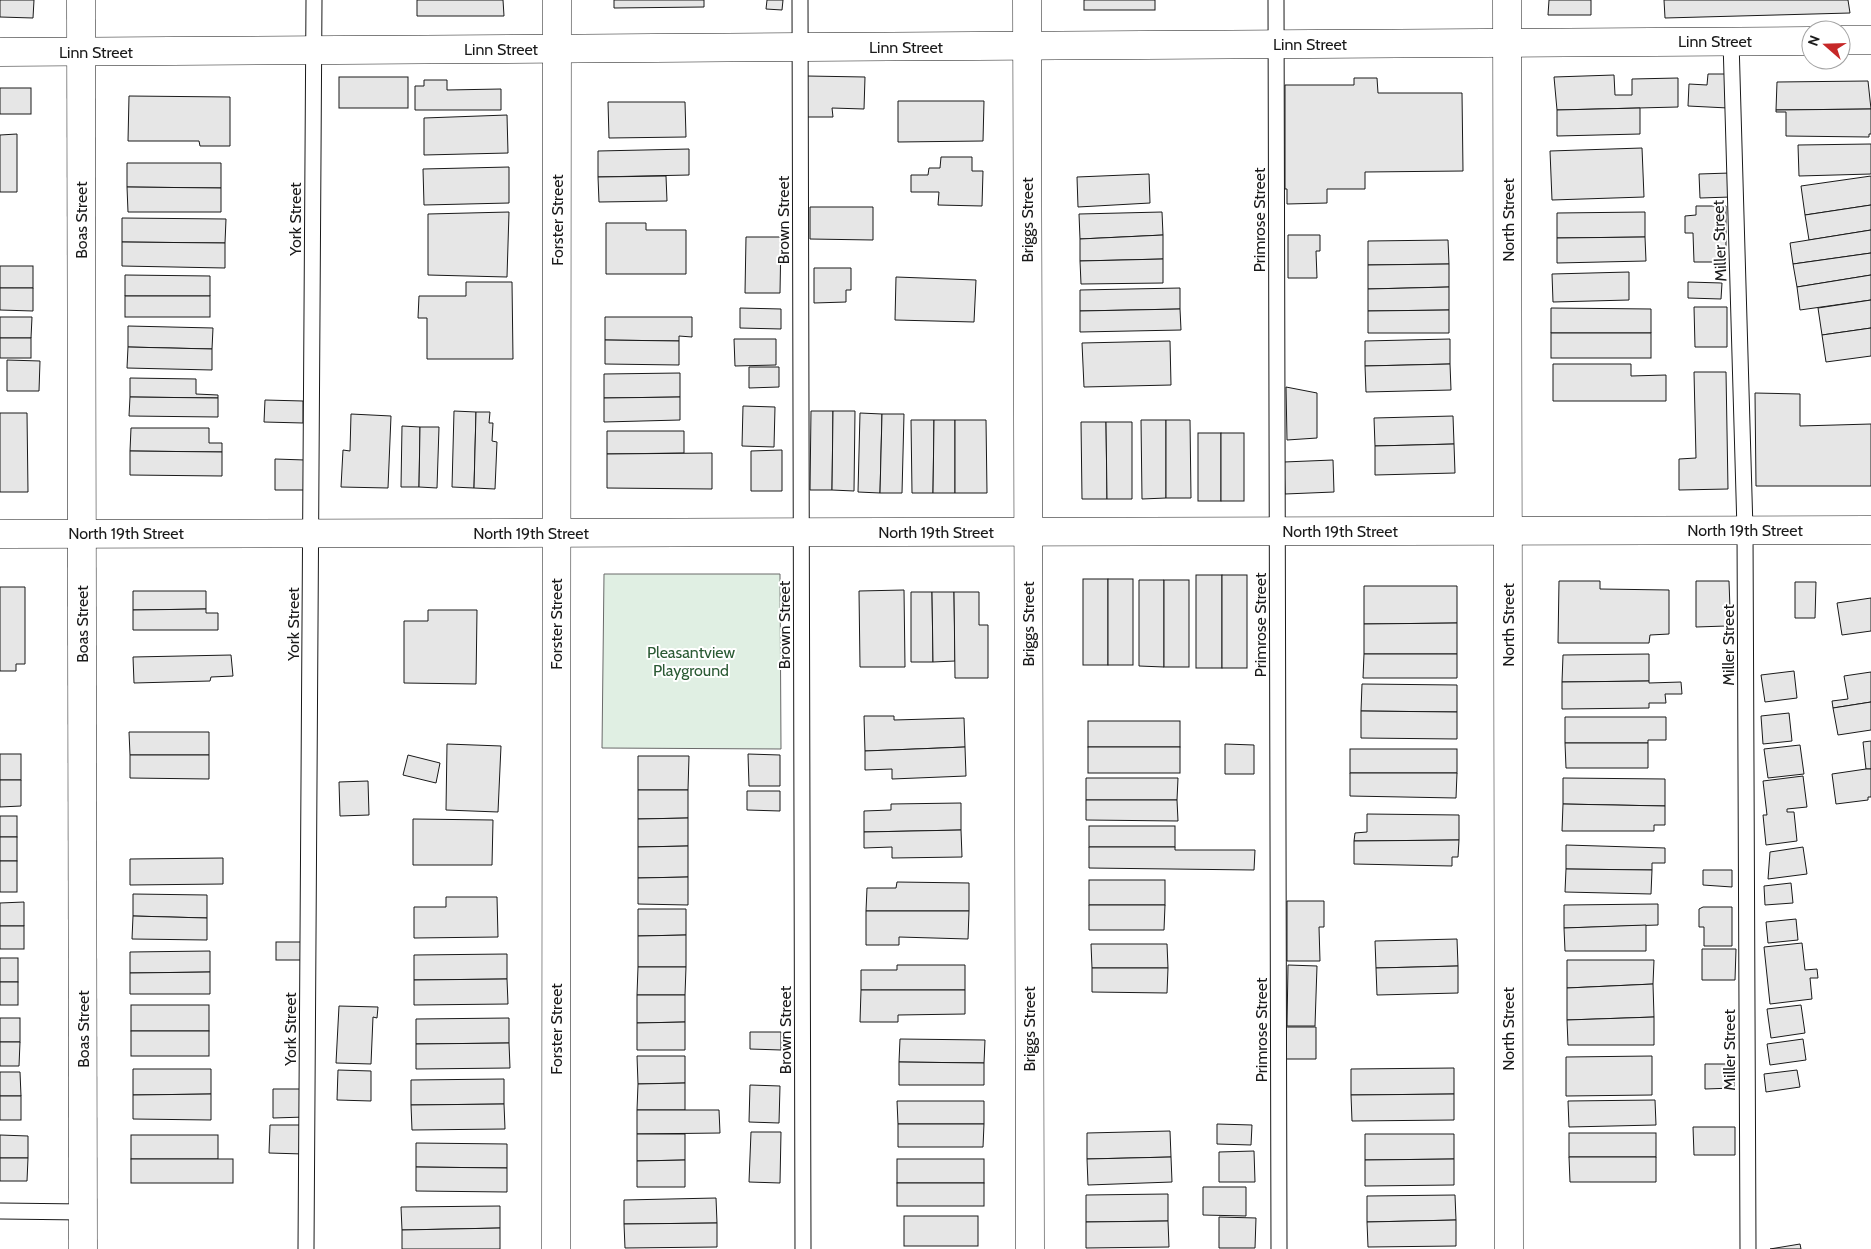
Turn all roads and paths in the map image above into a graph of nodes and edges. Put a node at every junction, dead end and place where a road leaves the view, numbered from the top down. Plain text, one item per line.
1 (81, 0) edge
2 (314, 0) edge
3 (557, 0) edge
4 (800, 0) edge
5 (1027, 0) edge
6 (1276, 0) edge
7 (1508, 0) edge
8 (1801, 40) edge
9 (1851, 40) edge
10 (1871, 40) edge
11 (1731, 41) junction
12 (1508, 43) junction
13 (1276, 44) junction
14 (1027, 46) junction
15 (800, 47) junction
16 (557, 49) junction
17 (314, 50) junction
18 (0, 52) edge
19 (81, 52) junction
20 (1508, 530) junction
21 (1745, 530) junction
22 (1871, 530) edge
23 (1278, 531) junction
24 (801, 532) junction
25 (1028, 532) junction
26 (311, 533) junction
27 (556, 533) junction
28 (0, 534) edge
29 (82, 534) junction
30 (0, 1211) edge
31 (83, 1212) junction
32 (83, 1249) edge
33 (306, 1249) edge
34 (556, 1249) edge
35 (803, 1249) edge
36 (1030, 1249) edge
37 (1279, 1249) edge
38 (1508, 1249) edge
39 (1748, 1249) edge

1 - 19 street, Boas Street
2 - 17 lane, York Street
3 - 16 street, Forster Street
4 - 15 lane, Brown Street
5 - 14 street, Briggs Street
6 - 13 lane, Primrose Street
7 - 12 street, North Street
8 - 11 street, Linn Street
9 - 10 street
11 - 12 street, Linn Street
11 - 21 lane, Miller Street
12 - 13 street, Linn Street
12 - 20 street, North Street
13 - 14 street, Linn Street
13 - 23 lane, Primrose Street
14 - 15 street, Linn Street
14 - 25 street, Briggs Street
15 - 16 street, Linn Street
15 - 24 lane, Brown Street
16 - 17 street, Linn Street
16 - 27 street, Forster Street
17 - 19 street, Linn Street
17 - 26 lane, York Street
18 - 19 street, Linn Street
19 - 29 street, Boas Street
20 - 21 street, North 19th Street
20 - 23 street, North 19th Street
20 - 38 street, North Street
21 - 22 street, North 19th Street
21 - 39 lane, Miller Street
23 - 25 street, North 19th Street
23 - 37 lane, Primrose Street
24 - 25 street, North 19th Street
24 - 27 street, North 19th Street
24 - 35 lane, Brown Street
25 - 36 street, Briggs Street
26 - 27 street, North 19th Street
26 - 29 street, North 19th Street
26 - 33 lane, York Street
27 - 34 street, Forster Street
28 - 29 street, North 19th Street
29 - 31 street, Boas Street
30 - 31 lane
31 - 32 street, Boas Street

